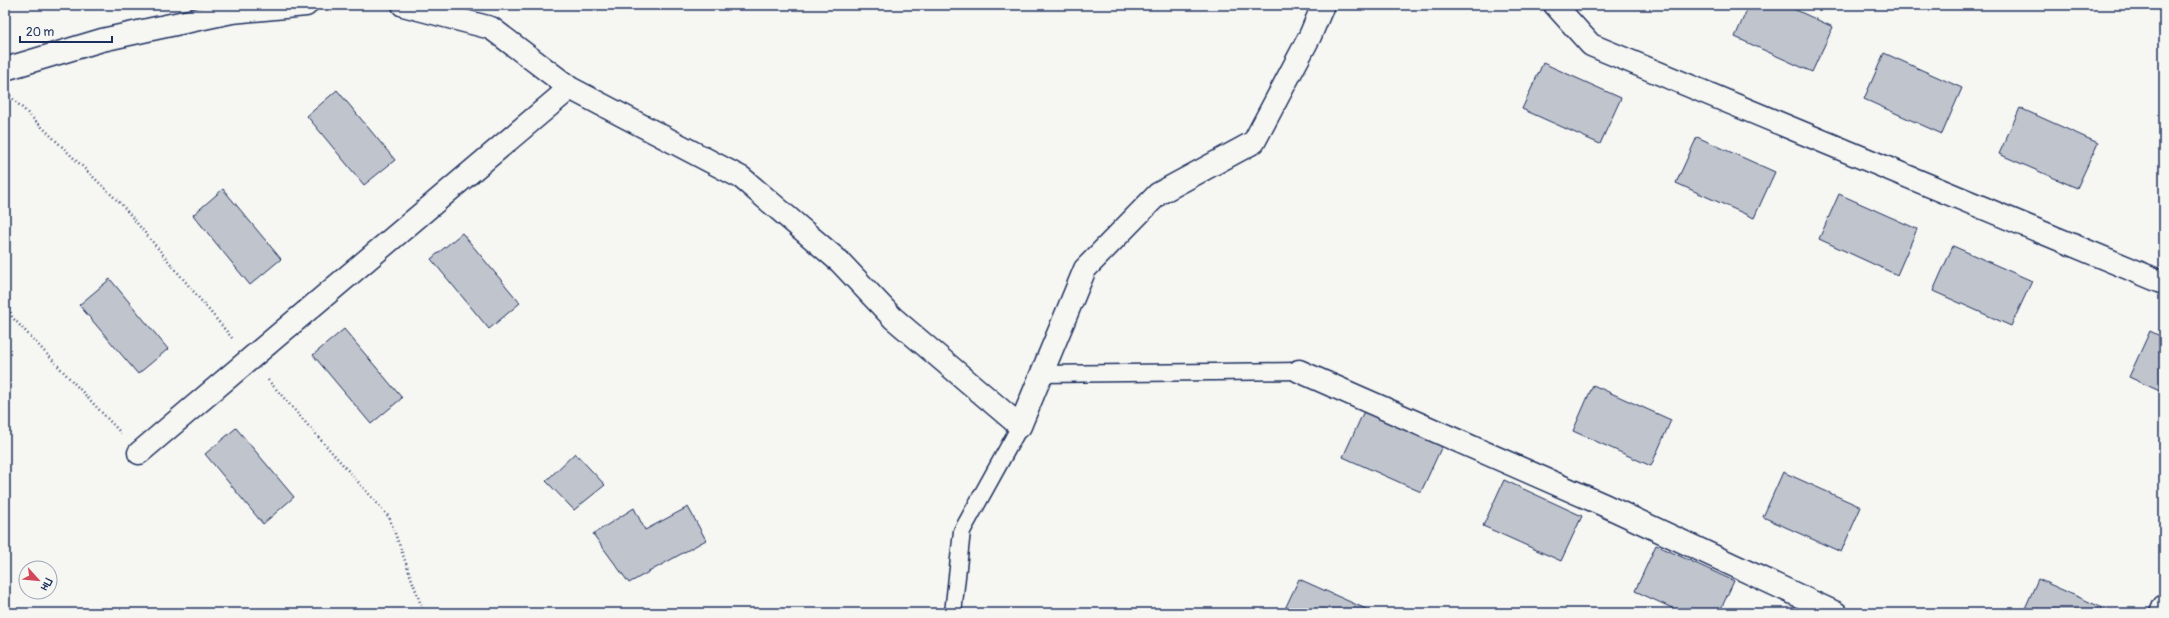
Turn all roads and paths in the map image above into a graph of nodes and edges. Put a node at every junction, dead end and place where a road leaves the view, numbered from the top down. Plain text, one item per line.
1 (306, 5) edge
2 (403, 5) edge
3 (1323, 5) edge
4 (1555, 5) edge
5 (5, 69) edge
6 (570, 88) junction
7 (2164, 283) edge
8 (5, 298) edge
9 (1299, 371) joint
10 (1041, 374) junction
11 (1020, 426) junction
12 (139, 453) joint
13 (2164, 606) edge
14 (953, 613) edge
15 (1836, 613) edge
16 (2161, 613) edge

1 - 5 street
2 - 6 street
3 - 10 street
4 - 7 street
6 - 11 street
6 - 12 street
8 - 12 path
9 - 10 lane
9 - 15 street
10 - 11 street
11 - 14 lane
13 - 16 street

